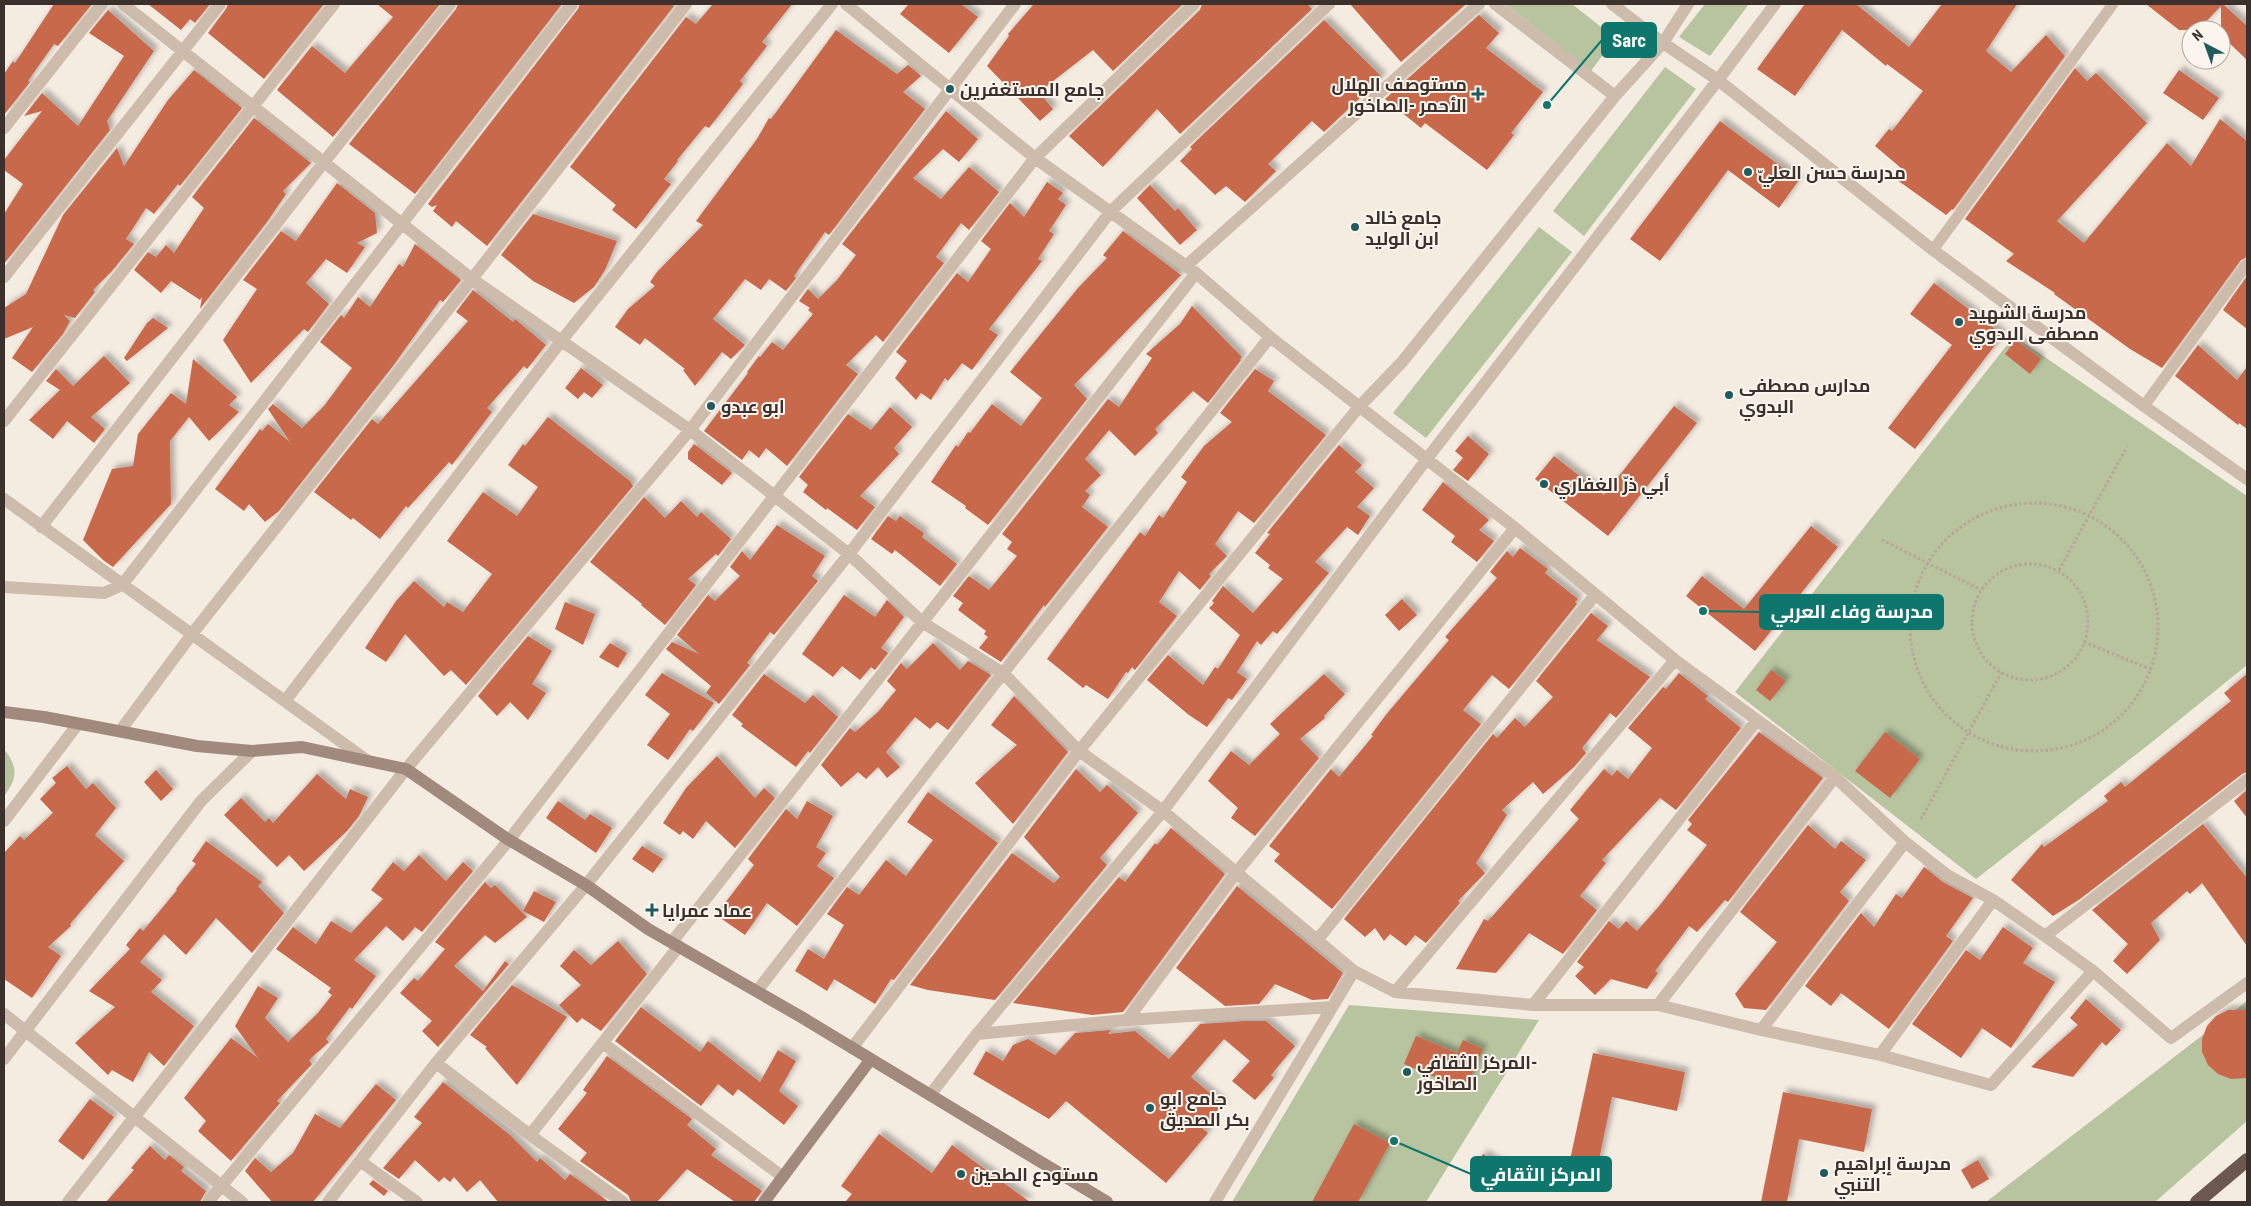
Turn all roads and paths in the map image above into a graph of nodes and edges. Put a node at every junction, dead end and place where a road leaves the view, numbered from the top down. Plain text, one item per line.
1 (102, 4) edge
2 (123, 4) edge
3 (220, 4) edge
4 (334, 4) edge
5 (450, 4) edge
6 (572, 4) edge
7 (686, 4) edge
8 (832, 4) edge
9 (846, 4) edge
10 (1015, 4) edge
11 (1194, 4) edge
12 (1329, 4) edge
13 (1479, 4) edge
14 (1495, 4) edge
15 (1612, 4) edge
16 (1688, 4) edge
17 (1775, 4) edge
18 (2113, 4) edge
19 (1663, 43) junction
20 (183, 51) junction
21 (1718, 80) junction
22 (950, 89) junction
23 (1615, 96) junction
24 (254, 107) junction
25 (4, 128) edge
26 (1035, 158) junction
27 (324, 162) junction
28 (1111, 211) junction
29 (400, 223) junction
30 (1933, 250) junction
31 (2247, 264) edge
32 (1192, 269) junction
33 (4, 277) edge
34 (472, 279) junction
35 (1270, 337) junction
36 (562, 340) junction
37 (2144, 406) junction
38 (1359, 407) junction
39 (4, 421) edge
40 (690, 430) junction
41 (2127, 448) dead end
42 (1426, 460) junction
43 (2247, 479) edge
44 (775, 497) junction
45 (4, 499) edge
46 (2090, 515) junction
47 (42, 527) junction
48 (1515, 528) junction
49 (1882, 540) dead end
50 (849, 554) junction
51 (1927, 562) junction
52 (2059, 570) junction
53 (122, 585) junction
54 (4, 587) edge
55 (1981, 590) junction
56 (1595, 595) junction
57 (922, 622) junction
58 (192, 634) junction
59 (2084, 642) junction
60 (1675, 660) junction
61 (2153, 670) junction
62 (1003, 672) junction
63 (2002, 673) junction
64 (285, 701) junction
65 (4, 712) edge
66 (1757, 720) junction
67 (78, 724) junction
68 (120, 731) junction
69 (1968, 734) junction
70 (252, 751) junction
71 (1079, 751) junction
72 (368, 760) junction
73 (406, 769) junction
74 (1835, 776) junction
75 (2247, 780) edge
76 (1163, 811) junction
77 (1921, 819) dead end
78 (4, 821) edge
79 (509, 840) junction
80 (1905, 842) junction
81 (1236, 873) junction
82 (586, 885) junction
83 (1993, 900) junction
84 (2046, 936) junction
85 (1318, 939) junction
86 (676, 944) junction
87 (1354, 970) junction
88 (2093, 971) junction
89 (2247, 983) edge
90 (757, 990) junction
91 (1395, 992) junction
92 (1534, 1005) junction
93 (1658, 1005) junction
94 (1332, 1007) junction
95 (4, 1014) edge
96 (1127, 1020) junction
97 (1761, 1030) junction
98 (25, 1031) junction
99 (977, 1034) junction
100 (603, 1043) junction
101 (852, 1048) junction
102 (1880, 1055) junction
103 (4, 1059) edge
104 (872, 1059) junction
105 (436, 1063) junction
106 (930, 1095) junction
107 (134, 1117) junction
108 (530, 1136) junction
109 (2247, 1160) edge
110 (360, 1161) junction
111 (783, 1177) junction
112 (221, 1186) junction
113 (68, 1202) edge
114 (208, 1202) edge
115 (242, 1202) edge
116 (328, 1202) edge
117 (417, 1202) edge
118 (623, 1202) edge
119 (764, 1202) edge
120 (1107, 1202) edge
121 (1215, 1202) edge
122 (2198, 1202) edge

1 - 25 street
2 - 20 street
3 - 20 street
4 - 24 street
5 - 27 street
6 - 29 street
7 - 34 street
8 - 36 street
9 - 22 street
10 - 22 street
11 - 26 street
12 - 28 street
13 - 32 street
14 - 23 street
15 - 19 street
16 - 19 street
17 - 21 street
18 - 30 lane
19 - 21 street
19 - 23 street
20 - 24 street
20 - 33 street
21 - 30 street
21 - 42 street
22 - 26 street
22 - 40 street
23 - 38 street
24 - 27 street
24 - 39 street
26 - 28 street
26 - 44 street
27 - 29 street
27 - 47 street
28 - 32 street
28 - 50 street
29 - 34 street
29 - 53 street
30 - 37 street
31 - 37 lane
32 - 35 street
32 - 57 street
34 - 36 street
34 - 58 street
35 - 38 street
35 - 62 street
36 - 40 street
36 - 64 street
37 - 43 street
38 - 42 street
38 - 71 street
40 - 44 street
40 - 73 street
41 - 46 path
42 - 48 street
42 - 76 street
44 - 50 street
44 - 79 street
45 - 47 street
46 - 51 path
46 - 52 path
46 - 61 path
47 - 53 street
48 - 56 street
48 - 81 street
49 - 51 path
50 - 57 street
50 - 82 street
51 - 55 path
51 - 69 path
52 - 55 path
52 - 59 path
53 - 54 street
53 - 58 street
55 - 63 path
56 - 60 street
56 - 85 street
57 - 62 street
57 - 86 street
58 - 64 street
58 - 68 street
59 - 61 path
59 - 63 path
60 - 66 street
60 - 91 street
61 - 69 path
62 - 71 street
62 - 90 street
63 - 69 path
64 - 72 street
65 - 67 main road
66 - 74 street
66 - 92 street
67 - 68 main road
67 - 78 street
68 - 70 main road
69 - 77 path
70 - 72 main road
70 - 98 street
71 - 76 street
71 - 101 street
72 - 73 main road
73 - 79 main road
73 - 107 street
74 - 80 street
74 - 93 street
75 - 84 street
76 - 81 street
76 - 99 street
79 - 82 main road
79 - 112 street
80 - 83 street
80 - 97 street
81 - 85 street
81 - 96 street
82 - 86 main road
82 - 105 street
83 - 84 street
83 - 102 street
84 - 88 street
85 - 87 street
86 - 90 main road
86 - 100 street
87 - 91 street
87 - 94 street
88 - 89 street
88 - 102 street
90 - 101 main road
91 - 92 street
92 - 93 street
93 - 97 street
94 - 96 street
94 - 121 street
95 - 98 street
96 - 99 street
97 - 102 street
98 - 103 street
98 - 107 street
99 - 106 street
100 - 108 street
100 - 111 street
101 - 104 main road
104 - 106 main road
104 - 111 main road
105 - 108 street
105 - 110 street
106 - 120 main road
107 - 112 street
107 - 113 street
108 - 118 street
109 - 122 highway
110 - 116 street
110 - 117 street
111 - 119 main road
112 - 114 street
112 - 115 street

